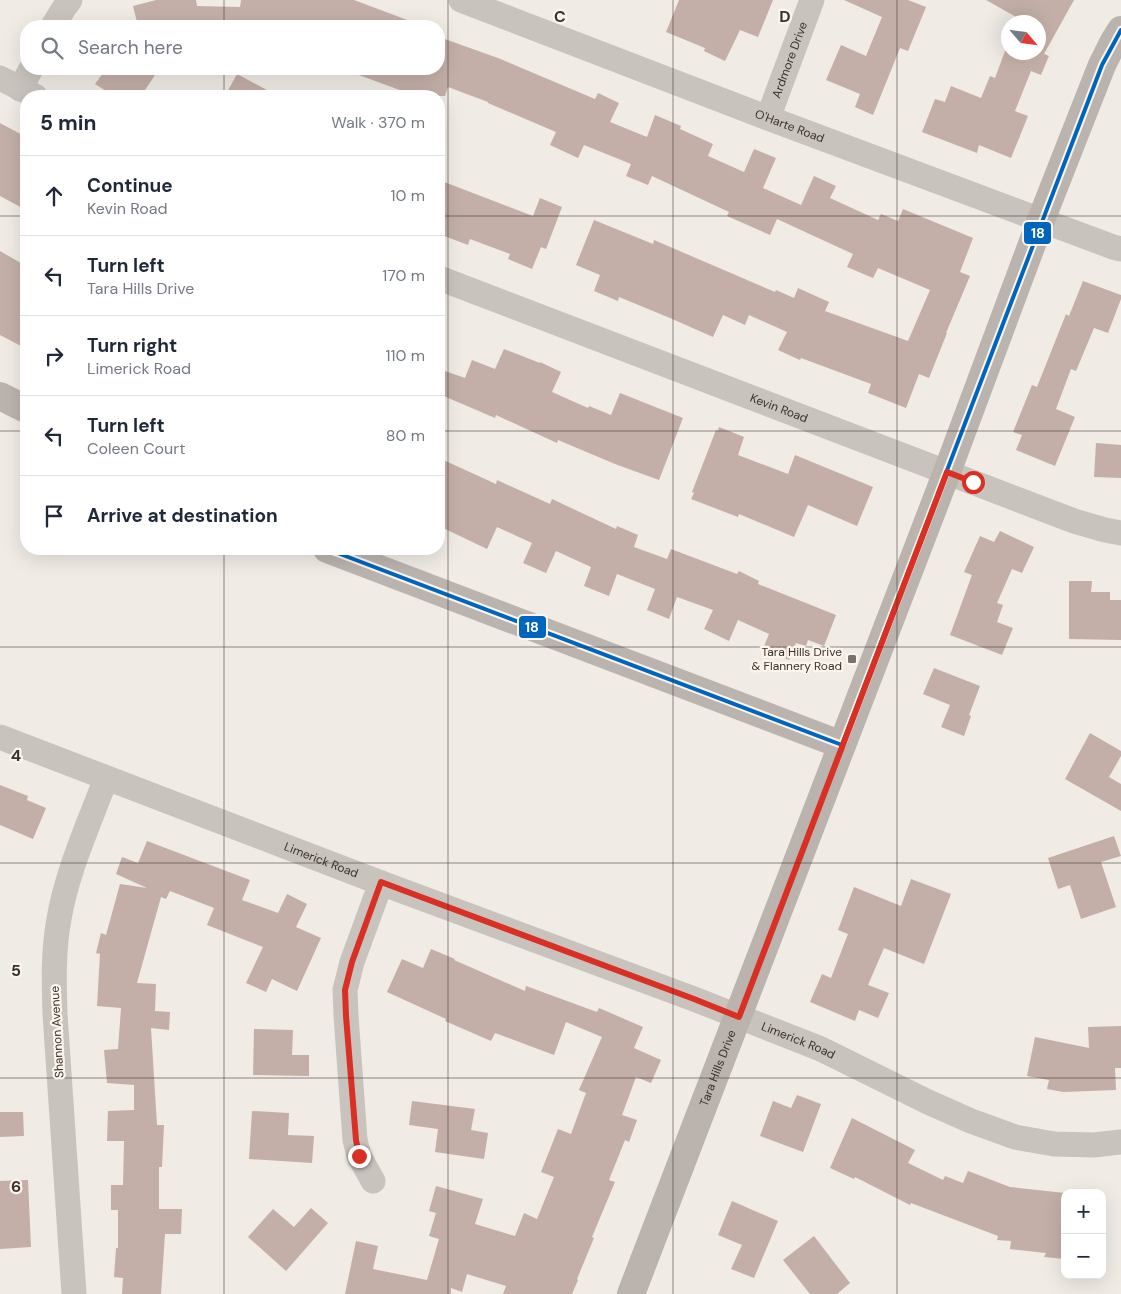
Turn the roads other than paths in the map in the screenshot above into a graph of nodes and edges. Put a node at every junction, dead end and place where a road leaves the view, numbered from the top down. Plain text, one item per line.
1 (70, 0) edge
2 (461, 0) edge
3 (812, 0) edge
4 (57, 20) edge
5 (1121, 30) edge
6 (768, 118) junction
7 (1041, 220) junction
8 (1121, 249) edge
9 (445, 280) edge
10 (0, 396) edge
11 (20, 406) edge
12 (947, 472) junction
13 (1121, 533) edge
14 (343, 555) edge
15 (0, 737) edge
16 (842, 745) junction
17 (106, 778) junction
18 (381, 882) junction
19 (739, 1017) junction
20 (1121, 1142) edge
21 (373, 1181) dead end
22 (635, 1293) edge
23 (74, 1294) edge

1 - 4 street
2 - 6 street, O'Harte Road
3 - 6 street, Ardmore Drive
5 - 7 street, Tara Hills Drive
6 - 7 street, O'Harte Road
7 - 8 street, O'Harte Road
7 - 12 street, Tara Hills Drive
9 - 12 street, Kevin Road
10 - 11 street
12 - 13 street, Kevin Road
12 - 16 street, Tara Hills Drive
14 - 16 street
15 - 17 street, Limerick Road
16 - 19 street, Tara Hills Drive
17 - 18 street, Limerick Road
17 - 23 street, Shannon Avenue
18 - 19 street, Limerick Road
18 - 21 street
19 - 20 street, Limerick Road
19 - 22 street, Tara Hills Drive

